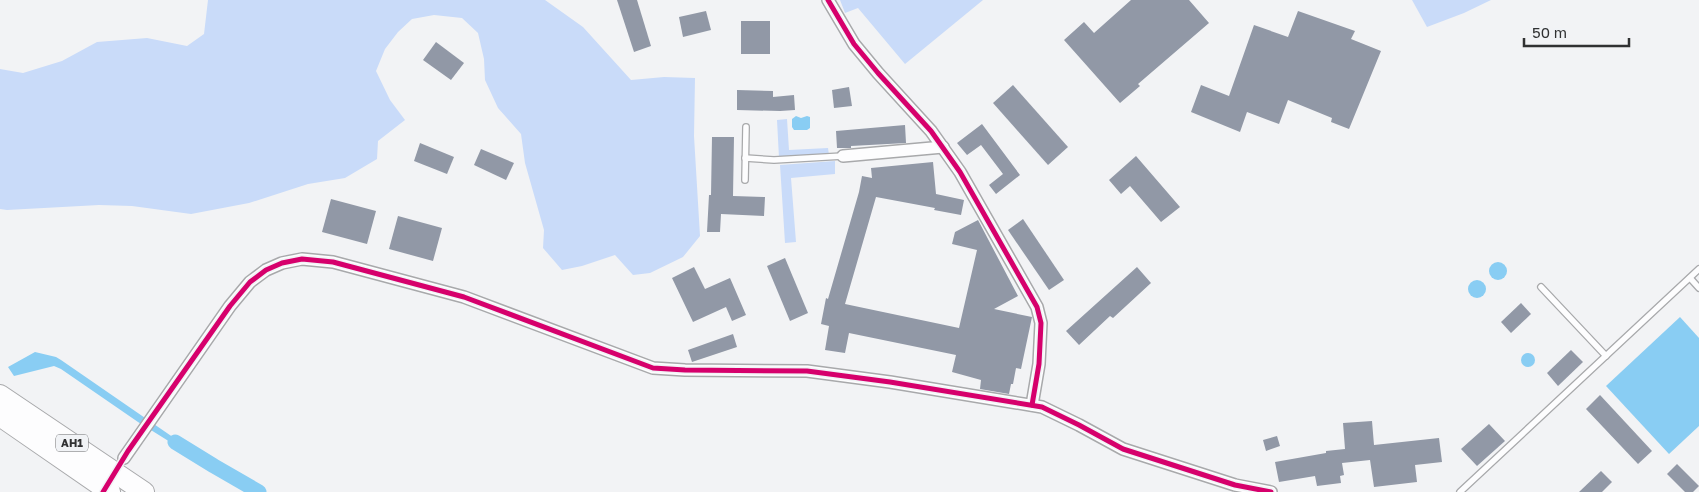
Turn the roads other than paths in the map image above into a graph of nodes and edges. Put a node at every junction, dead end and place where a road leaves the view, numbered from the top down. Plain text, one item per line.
1 (828, 0) edge
2 (746, 127) dead end
3 (943, 147) junction
4 (843, 156) joint
5 (745, 158) junction
6 (745, 180) dead end
7 (1699, 269) edge
8 (1690, 278) junction
9 (1541, 287) dead end
10 (1699, 288) edge
11 (1606, 356) junction
12 (0, 395) edge
13 (1032, 405) junction
14 (0, 416) edge
15 (124, 458) dead end
16 (110, 492) edge
17 (144, 492) edge
18 (1271, 492) edge
19 (1460, 492) edge

1 - 3 street
2 - 5 lane
3 - 4 street
3 - 13 street
4 - 5 lane
5 - 6 lane
7 - 8 lane
8 - 10 lane
8 - 11 lane
9 - 11 lane
11 - 19 lane
12 - 17 highway, AH1
13 - 15 street
13 - 18 street
14 - 16 highway, AH1

